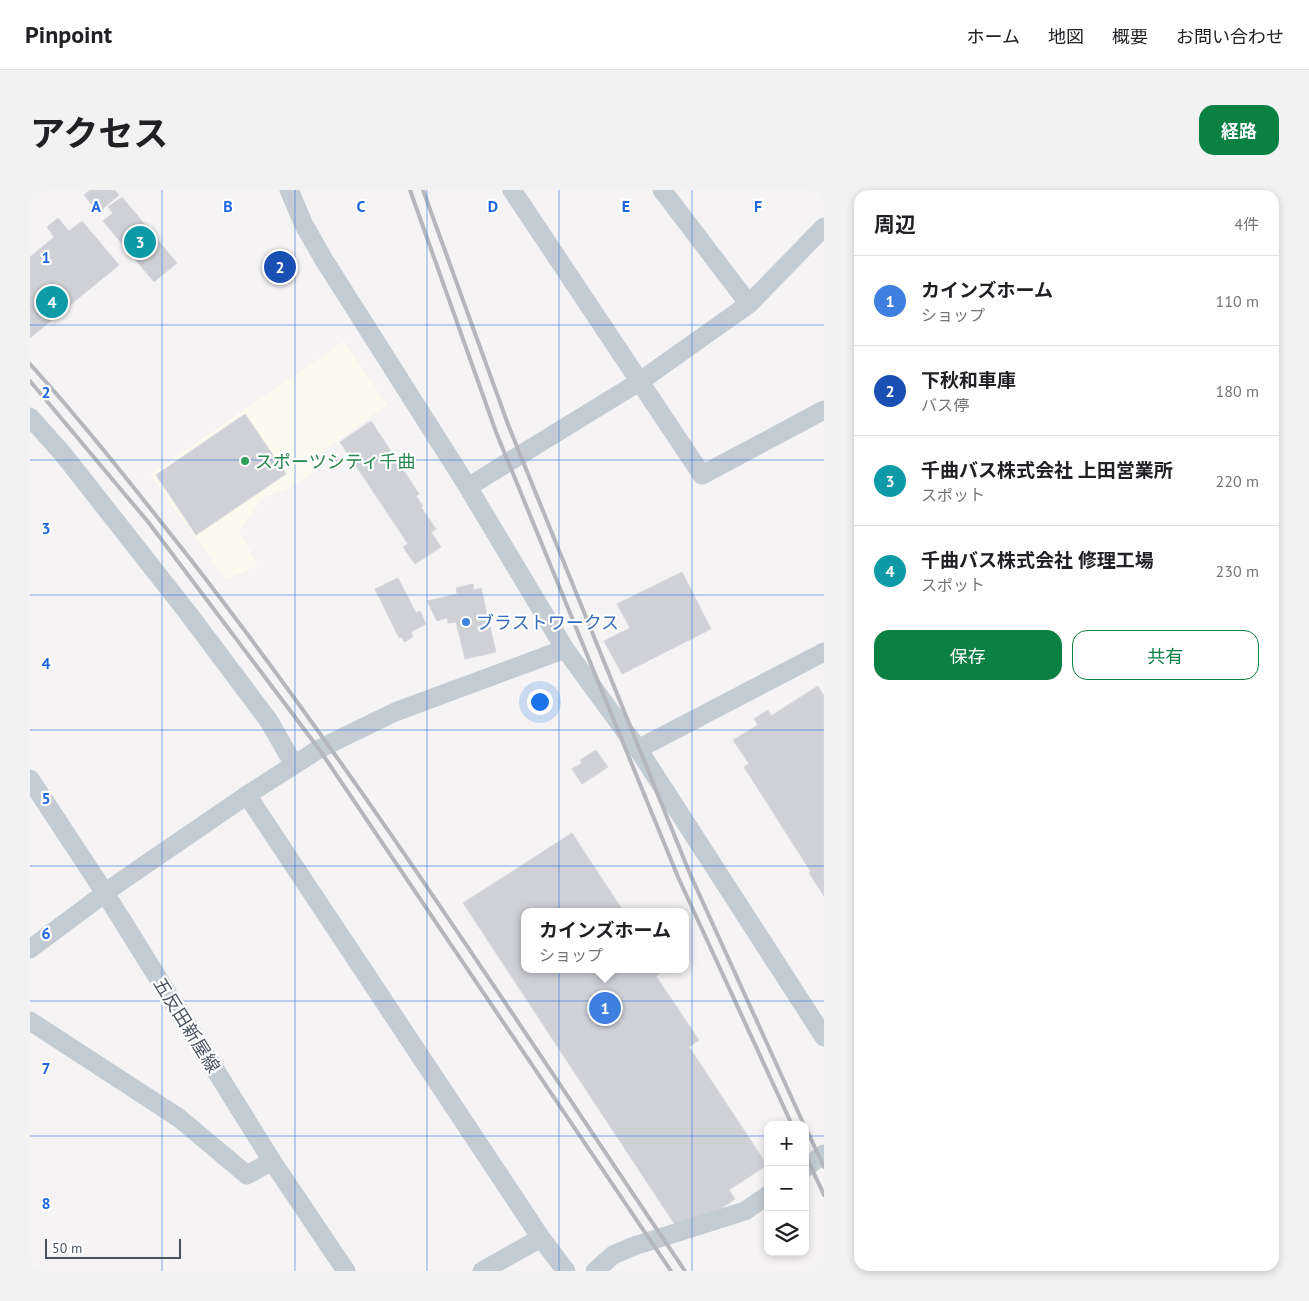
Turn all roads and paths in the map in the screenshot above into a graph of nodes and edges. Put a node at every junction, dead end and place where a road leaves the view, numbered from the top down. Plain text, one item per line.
1 (289, 190) edge
2 (512, 190) edge
3 (662, 190) edge
4 (824, 227) edge
5 (749, 304) junction
6 (639, 382) junction
7 (824, 410) edge
8 (30, 417) edge
9 (468, 487) junction
10 (566, 649) junction
11 (822, 659) edge
12 (638, 749) junction
13 (294, 765) junction
14 (30, 779) edge
15 (247, 794) junction
16 (105, 893) junction
17 (30, 949) edge
18 (30, 1021) edge
19 (824, 1037) edge
20 (824, 1154) edge
21 (272, 1161) junction
22 (808, 1166) edge
23 (764, 1198) edge
24 (541, 1238) junction
25 (346, 1271) edge
26 (482, 1271) edge
27 (566, 1271) edge
28 (595, 1271) edge

1 - 9 street
2 - 6 street
3 - 5 street
4 - 5 street
5 - 6 street
6 - 7 street
6 - 9 street
8 - 13 street
9 - 10 street
10 - 12 street
10 - 13 street
11 - 12 street
12 - 19 street
13 - 15 street
14 - 16 street, 五反田新屋線
15 - 16 street
15 - 24 street
16 - 17 street
16 - 21 street, 五反田新屋線
18 - 21 street
20 - 22 street
21 - 25 street, 五反田新屋線
23 - 28 street
24 - 26 street
24 - 27 street

